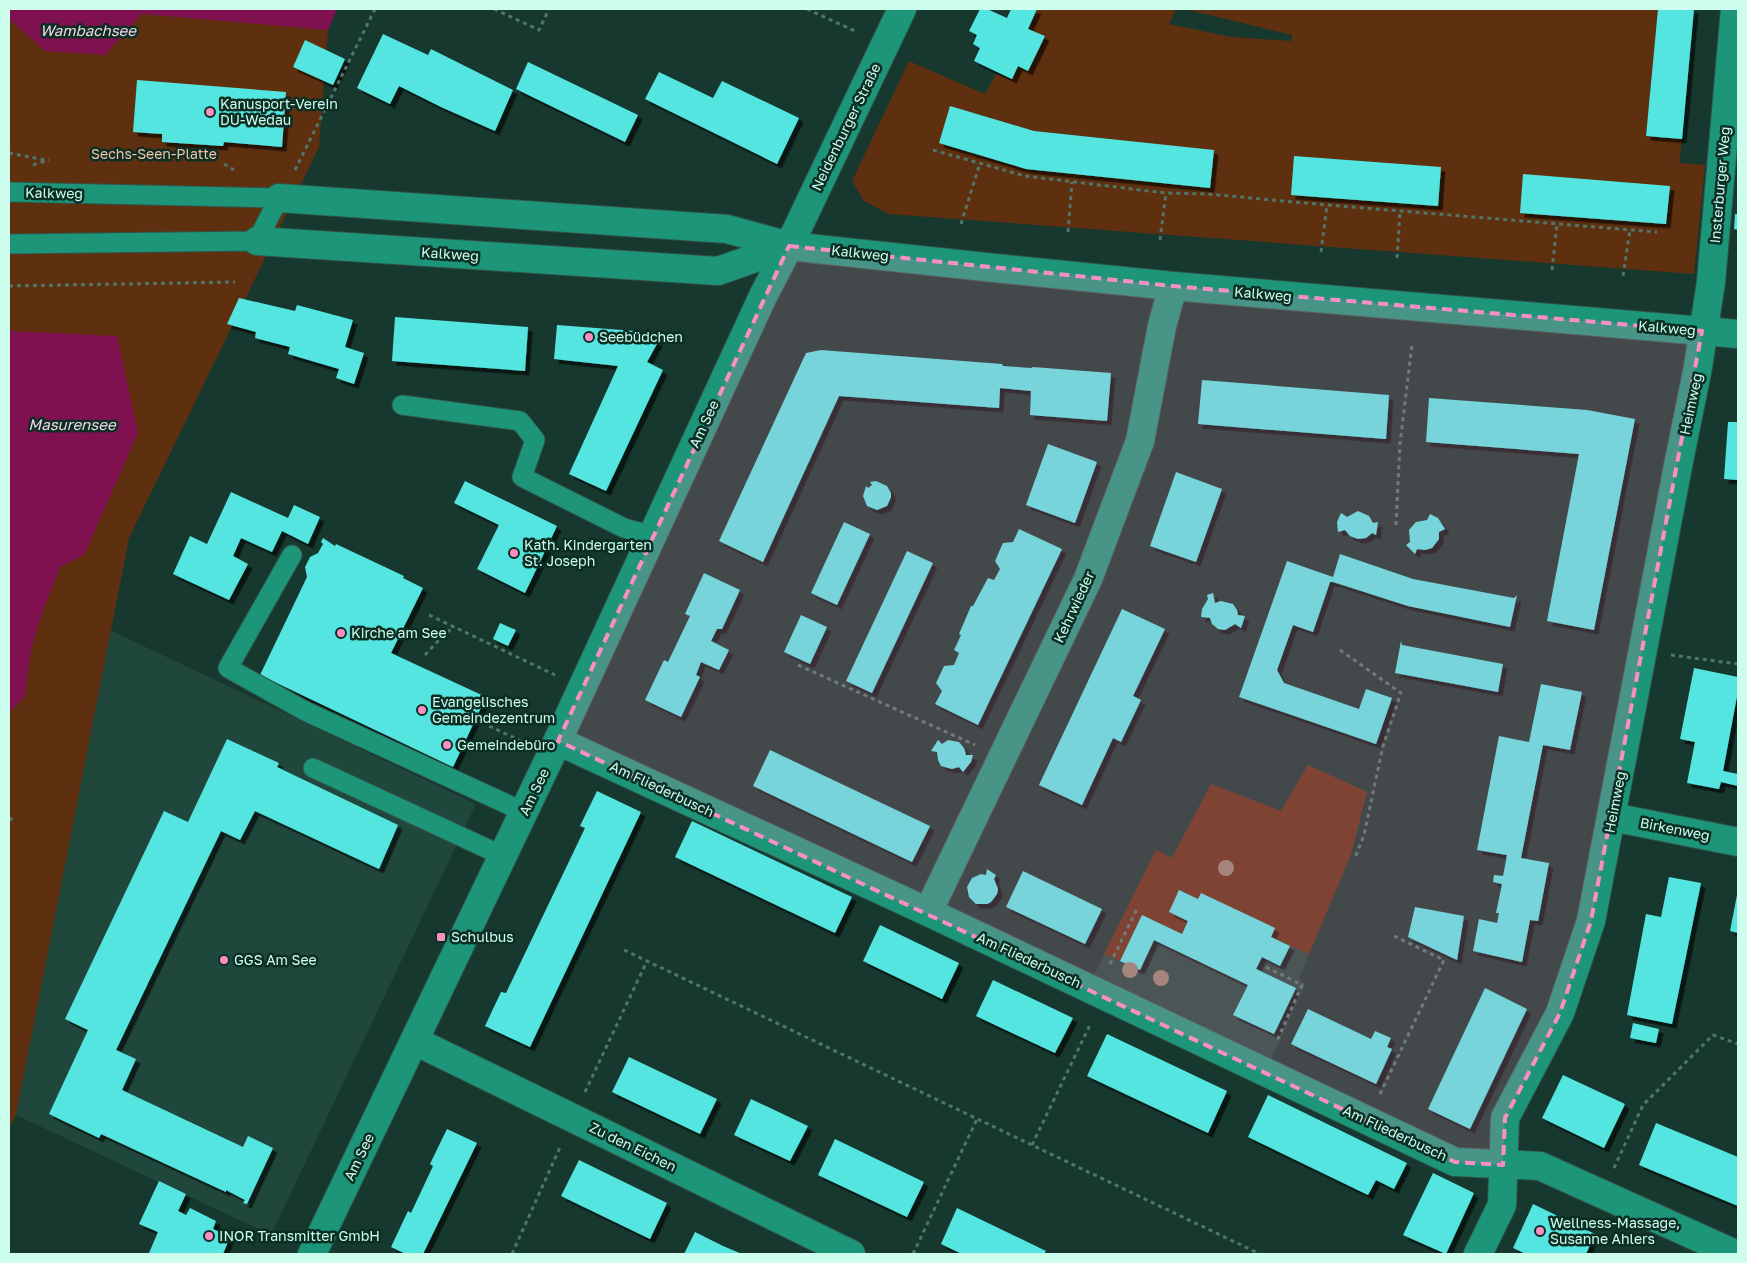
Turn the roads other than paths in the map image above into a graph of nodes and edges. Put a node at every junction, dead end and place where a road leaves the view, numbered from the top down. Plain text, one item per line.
1 (902, 9) edge
2 (1735, 9) edge
3 (9, 192) edge
4 (279, 198) junction
5 (257, 242) junction
6 (9, 244) edge
7 (789, 246) junction
8 (1173, 286) junction
9 (1702, 331) junction
10 (1738, 334) edge
11 (402, 405) dead end
12 (653, 536) junction
13 (292, 555) dead end
14 (554, 748) junction
15 (313, 768) dead end
16 (524, 812) junction
17 (1612, 817) junction
18 (1738, 842) edge
19 (503, 856) junction
20 (928, 912) junction
21 (415, 1040) junction
22 (1503, 1165) junction
23 (312, 1254) edge
24 (851, 1254) edge
25 (1478, 1254) edge
26 (1735, 1254) edge

1 - 7 street, Neidenburger Straße
2 - 9 street, Insterburger Weg
3 - 4 lane, Kalkweg
4 - 5 lane
4 - 7 street, Kalkweg
5 - 6 lane, Kalkweg
5 - 7 street, Kalkweg
7 - 8 street, Kalkweg
7 - 12 street, Am See
8 - 9 street, Kalkweg
8 - 20 street, Kehrwieder
9 - 10 street, Kalkweg
9 - 17 street, Heimweg
11 - 12 lane
12 - 14 street, Am See
13 - 16 lane
14 - 16 street, Am See
14 - 20 street, Am Fliederbusch
15 - 19 lane
16 - 19 street, Am See
17 - 18 street, Birkenweg
17 - 22 street, Heimweg
19 - 21 street, Am See
20 - 22 street, Am Fliederbusch
21 - 23 street, Am See
21 - 24 street, Zu den Eichen
22 - 25 street, Heimweg
22 - 26 street, Am Fliederbusch

